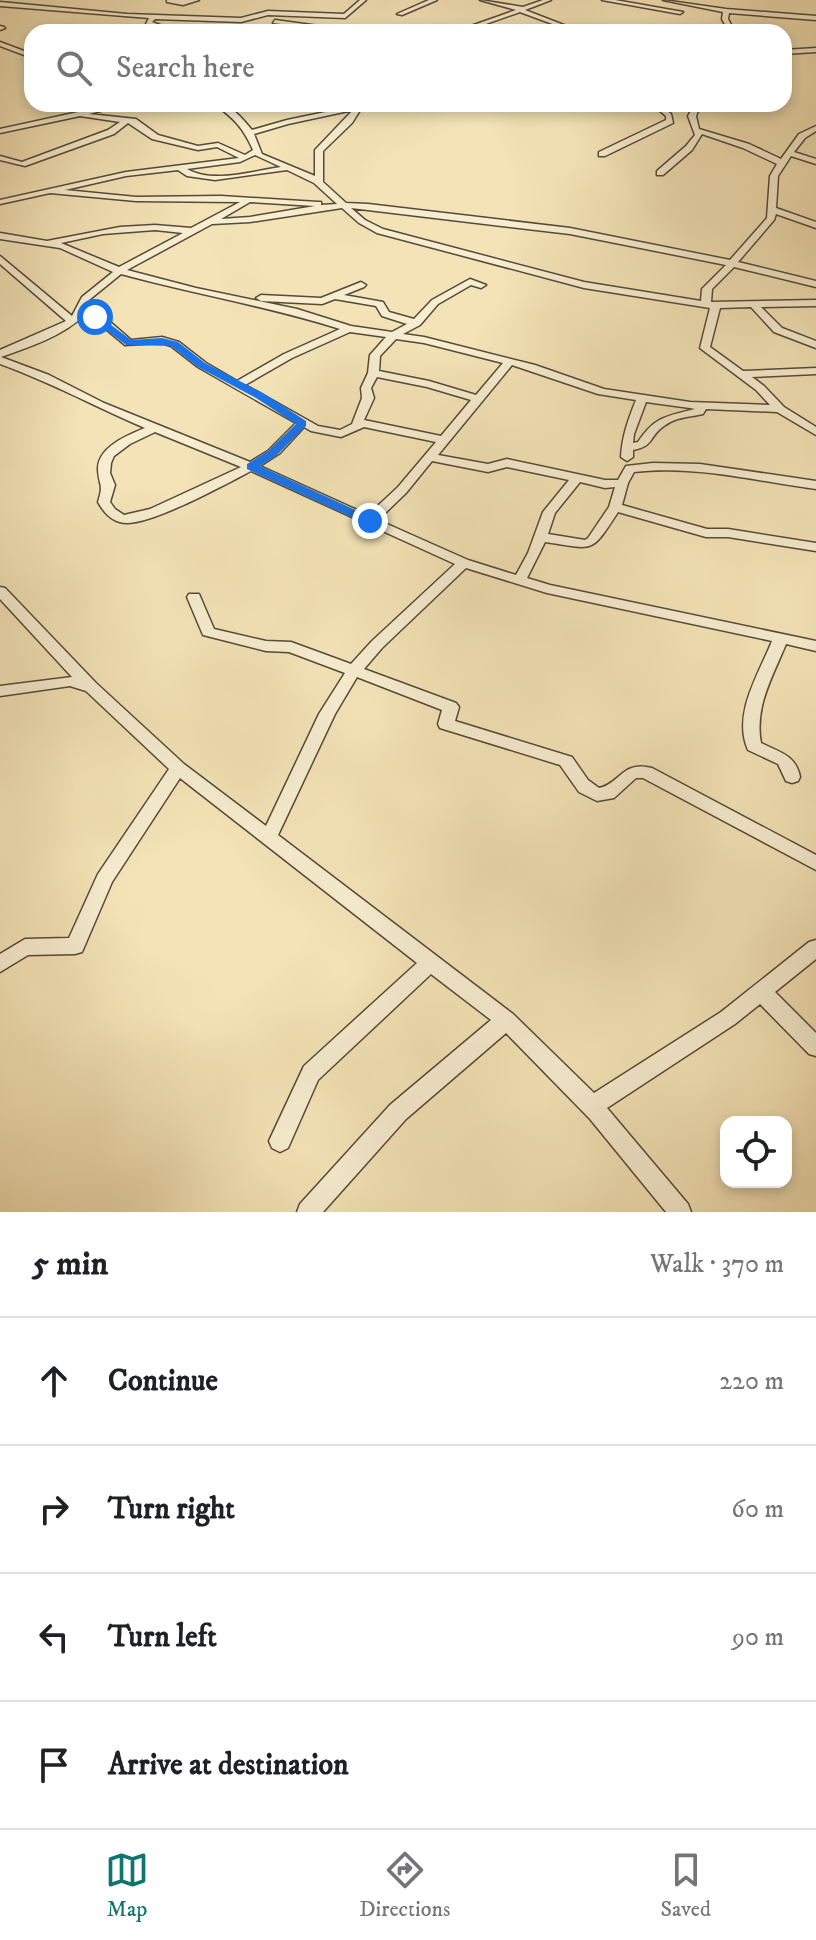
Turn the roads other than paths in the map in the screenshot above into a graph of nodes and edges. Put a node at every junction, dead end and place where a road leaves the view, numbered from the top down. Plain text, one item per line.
1 (196, 0) edge
2 (363, 0) edge
3 (434, 0) edge
4 (483, 0) edge
5 (548, 0) edge
6 (605, 0) edge
7 (666, 0) edge
8 (754, 0) edge
9 (169, 1) edge
10 (0, 4) edge
11 (519, 9) junction
12 (726, 11) junction
13 (743, 11) junction
14 (680, 12) dead end
15 (400, 14) dead end
16 (159, 16) junction
17 (816, 18) edge
18 (246, 20) junction
19 (153, 24) edge
20 (282, 24) edge
21 (479, 24) edge
22 (558, 24) edge
23 (728, 24) edge
24 (0, 44) edge
25 (816, 50) edge
26 (792, 52) edge
27 (24, 53) edge
28 (94, 112) edge
29 (231, 112) edge
30 (333, 112) edge
31 (356, 112) edge
32 (665, 112) edge
33 (694, 112) edge
34 (83, 115) junction
35 (127, 120) junction
36 (815, 129) edge
37 (696, 130) junction
38 (0, 131) edge
39 (250, 133) junction
40 (256, 152) junction
41 (789, 153) junction
42 (602, 154) dead end
43 (0, 158) edge
44 (246, 158) junction
45 (816, 162) edge
46 (782, 163) junction
47 (180, 168) junction
48 (288, 169) junction
49 (660, 173) dead end
50 (319, 182) junction
51 (50, 191) junction
52 (248, 200) junction
53 (0, 202) edge
54 (346, 205) junction
55 (773, 210) junction
56 (210, 221) junction
57 (813, 221) edge
58 (191, 231) junction
59 (0, 236) edge
60 (47, 243) junction
61 (0, 259) edge
62 (733, 263) junction
63 (119, 271) junction
64 (816, 284) edge
65 (361, 285) dead end
66 (481, 285) dead end
67 (338, 296) junction
68 (234, 298) junction
69 (816, 303) edge
70 (711, 305) junction
71 (754, 305) junction
72 (76, 316) junction
73 (416, 323) junction
74 (349, 329) junction
75 (394, 335) junction
76 (816, 345) edge
77 (0, 357) edge
78 (509, 362) junction
79 (816, 371) edge
80 (373, 373) junction
81 (743, 374) junction
82 (239, 384) junction
83 (642, 398) junction
84 (479, 399) junction
85 (702, 405) junction
86 (780, 409) junction
87 (302, 423) junction
88 (357, 424) junction
89 (157, 427) junction
90 (816, 432) edge
91 (443, 440) junction
92 (626, 448) junction
93 (429, 457) junction
94 (251, 467) junction
95 (630, 469) junction
96 (576, 479) junction
97 (622, 483) junction
98 (816, 485) edge
99 (615, 507) junction
100 (370, 521) junction
101 (540, 537) junction
102 (816, 547) edge
103 (463, 563) junction
104 (519, 581) junction
105 (0, 591) edge
106 (194, 597) dead end
107 (780, 640) junction
108 (816, 646) edge
109 (353, 671) junction
110 (91, 687) junction
111 (0, 691) edge
112 (178, 768) junction
113 (792, 777) dead end
114 (268, 838) junction
115 (816, 863) edge
116 (816, 948) edge
117 (431, 962) junction
118 (0, 964) edge
119 (761, 992) junction
120 (506, 1020) junction
121 (816, 1047) edge
122 (592, 1106) junction
123 (280, 1141) dead end
124 (308, 1212) edge
125 (680, 1212) edge

1 - 9 street
2 - 18 street
3 - 15 street
4 - 11 street
5 - 11 street
6 - 14 street
7 - 12 street
8 - 13 street
10 - 16 street
11 - 21 street
11 - 22 street
12 - 13 street
12 - 23 street
13 - 17 street
16 - 18 street
16 - 19 street
18 - 20 street
24 - 27 street
25 - 26 street
28 - 34 street
29 - 39 street
30 - 39 street
31 - 50 street
32 - 42 street
33 - 37 street
34 - 35 street
34 - 38 street
35 - 43 street
35 - 44 street
36 - 41 street
37 - 46 street
37 - 49 street
39 - 40 street
40 - 44 street
40 - 48 street
41 - 45 street
41 - 46 street
44 - 47 street
46 - 55 street
47 - 48 street
47 - 51 street
48 - 50 street
50 - 54 street
51 - 52 street
51 - 53 street
52 - 54 street
52 - 56 street
54 - 56 street
54 - 62 street
54 - 70 street
55 - 57 street
55 - 62 street
56 - 58 street
58 - 60 street
58 - 63 street
59 - 60 street
60 - 63 street
61 - 72 street
62 - 64 street
62 - 70 street
63 - 68 street
63 - 72 street
65 - 67 street
66 - 73 street
67 - 68 street
67 - 73 street
68 - 74 street
69 - 71 street
70 - 71 street
70 - 81 street
71 - 76 street
72 - 77 street
72 - 82 street
73 - 75 street
74 - 75 street
74 - 82 street
75 - 78 street
75 - 80 street
77 - 89 street
78 - 83 street
78 - 84 street
79 - 81 street
80 - 84 street
80 - 88 street
81 - 86 street
82 - 87 street
83 - 85 street
83 - 92 street
84 - 91 street
85 - 86 street
85 - 92 street
86 - 90 street
87 - 88 street
87 - 94 street
88 - 91 street
89 - 94 street
89 - 94 street
91 - 93 street
92 - 95 street
93 - 96 street
93 - 100 street
94 - 100 street
95 - 97 street
95 - 98 street
96 - 97 street
96 - 101 street
97 - 99 street
99 - 101 street
99 - 102 street
100 - 103 street
101 - 104 street
103 - 104 street
103 - 109 street
104 - 107 street
105 - 110 street
106 - 109 street
107 - 108 street
107 - 113 street
109 - 114 street
109 - 115 street
110 - 111 street
110 - 112 street
112 - 114 street
112 - 118 street
114 - 117 street
116 - 119 street
117 - 120 street
117 - 123 street
119 - 121 street
119 - 122 street
120 - 122 street
120 - 124 street
122 - 125 street

